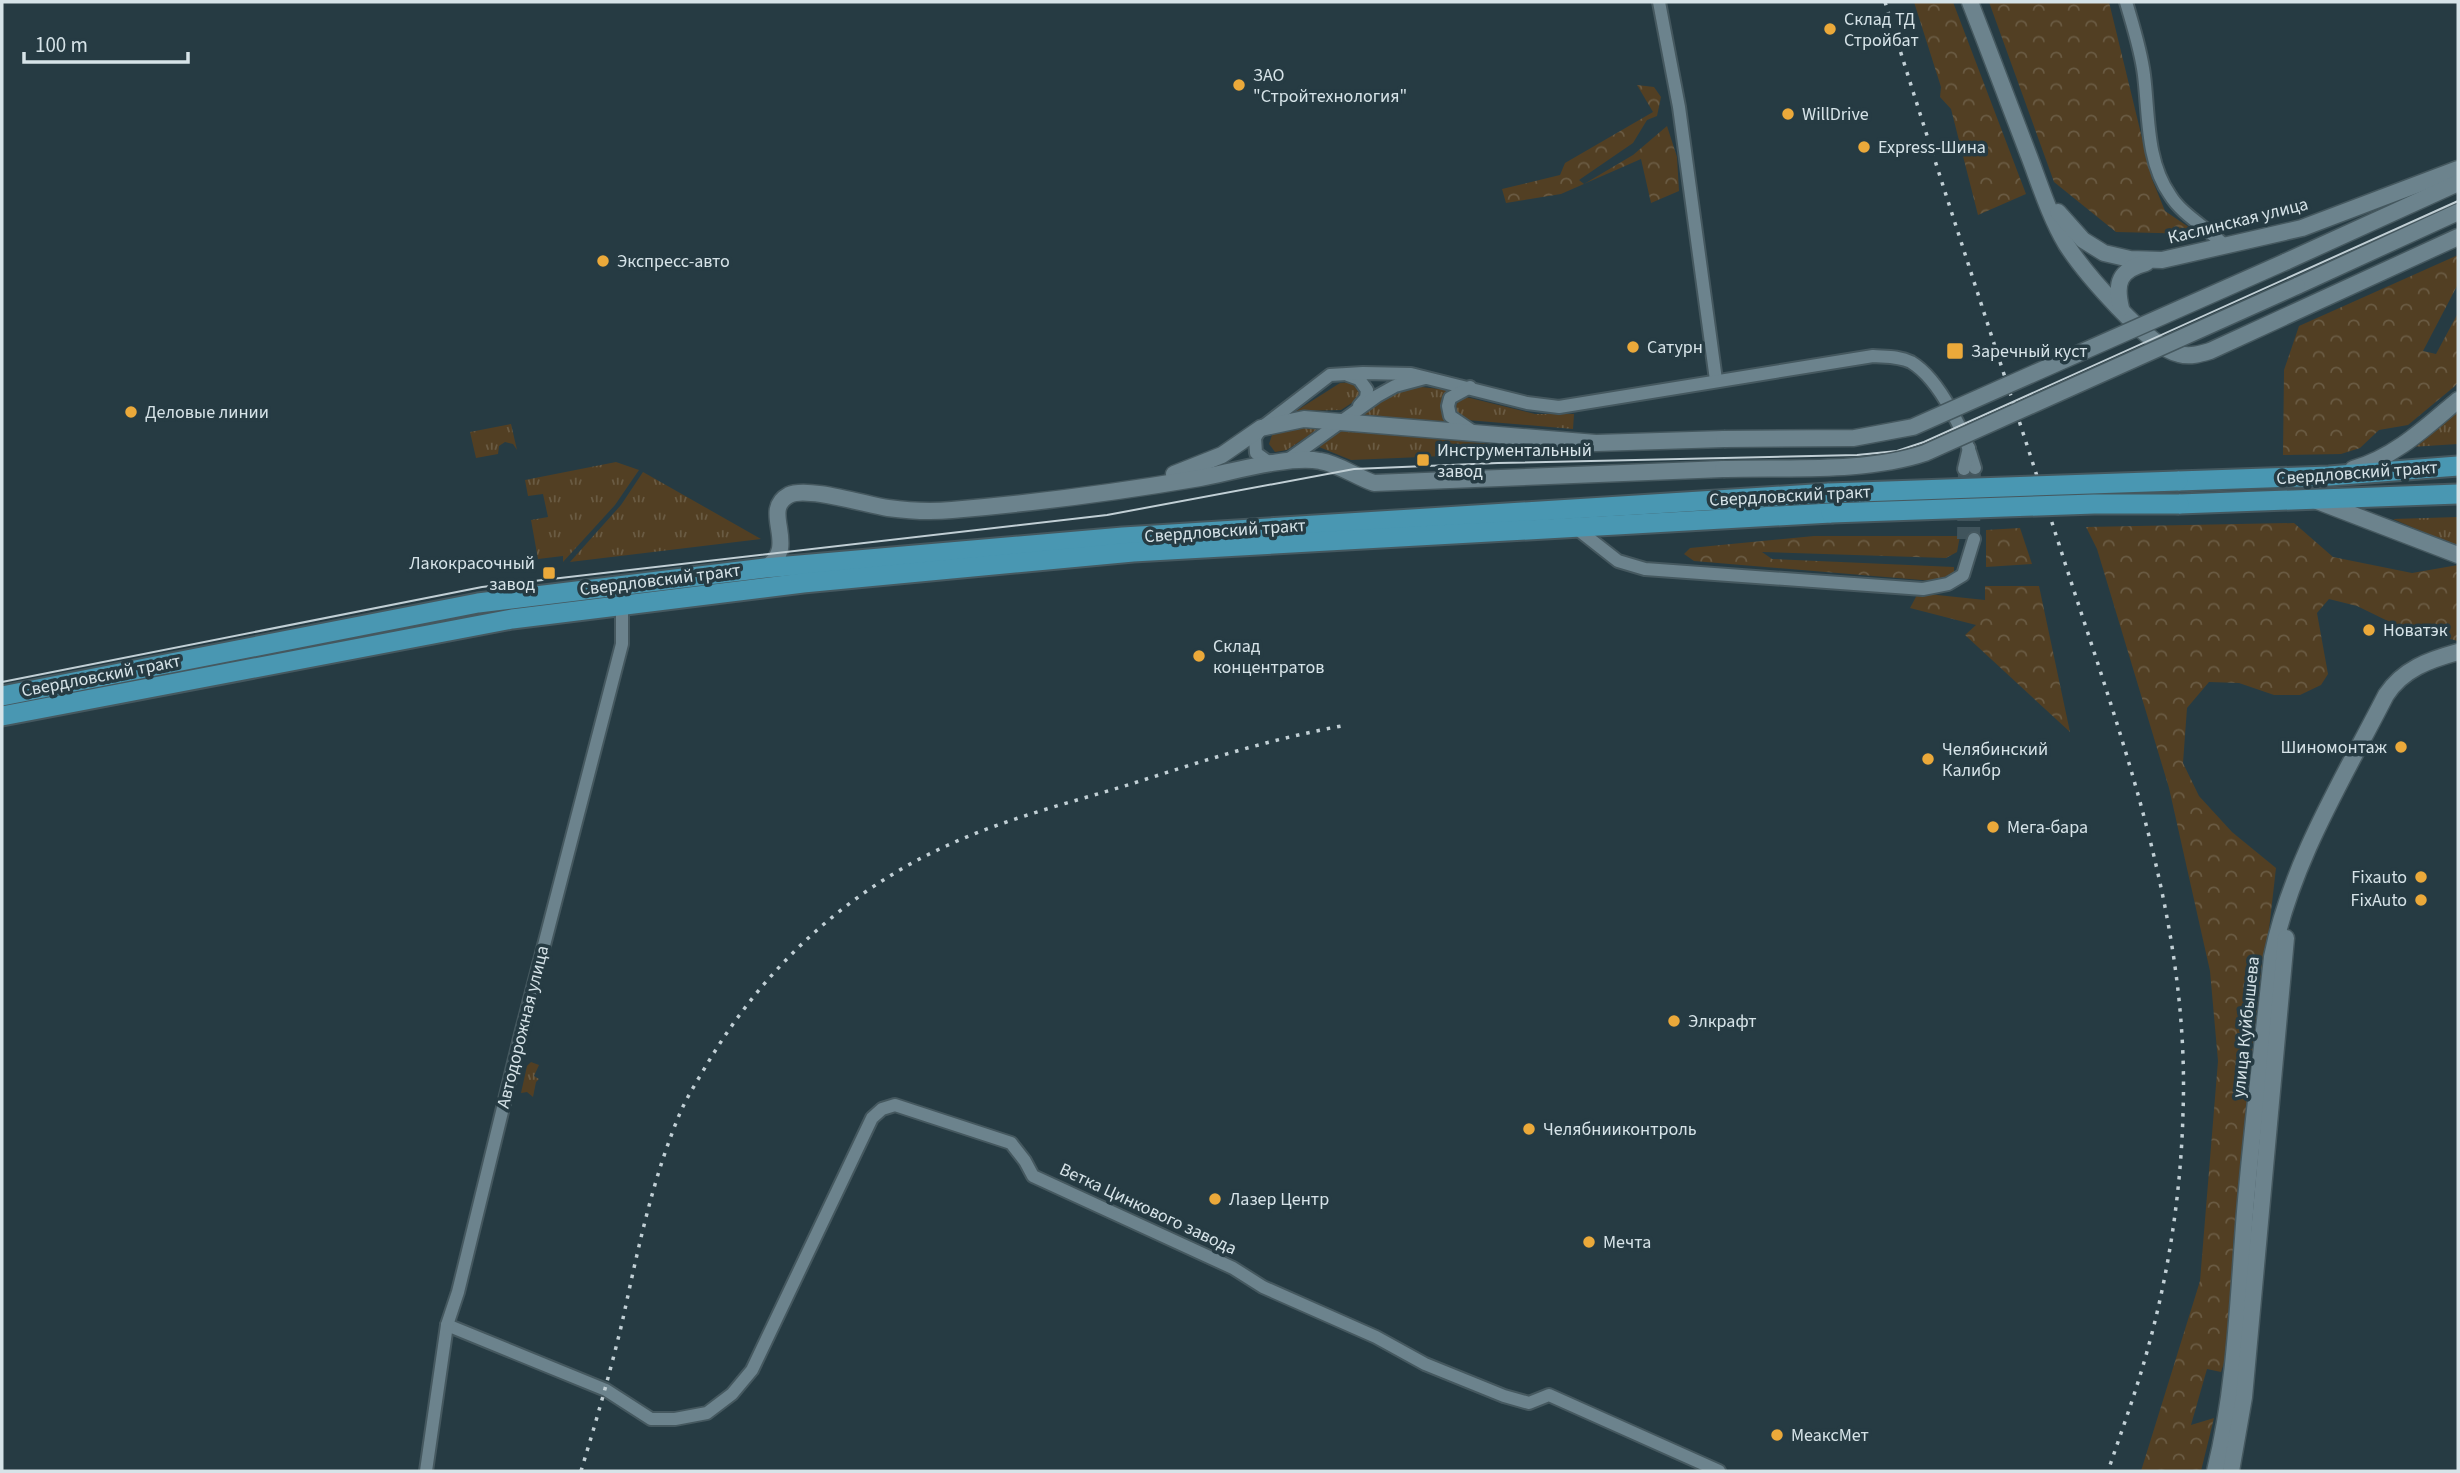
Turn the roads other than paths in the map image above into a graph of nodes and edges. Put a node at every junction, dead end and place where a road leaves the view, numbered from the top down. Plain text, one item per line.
1 (1659, 2) edge
2 (1970, 2) edge
3 (2126, 2) edge
4 (2458, 169) edge
5 (2458, 183) edge
6 (2044, 194) junction
7 (2458, 212) edge
8 (2457, 238) edge
9 (2225, 246) junction
10 (2162, 260) junction
11 (2121, 308) junction
12 (1345, 374) junction
13 (1425, 377) junction
14 (1716, 380) junction
15 (1470, 387) junction
16 (2458, 400) edge
17 (1349, 416) junction
18 (1261, 428) junction
19 (1475, 433) junction
20 (1285, 462) junction
21 (2458, 466) edge
22 (1969, 469) tunnel mouth
23 (2329, 476) junction
24 (1138, 486) junction
25 (2458, 495) edge
26 (2312, 498) junction
27 (1575, 528) junction
28 (1969, 539) tunnel mouth
29 (782, 546) junction
30 (2458, 555) edge
31 (815, 563) junction
32 (765, 568) junction
33 (620, 585) junction
34 (622, 605) junction
35 (2458, 652) edge
36 (2458, 662) edge
37 (2, 696) edge
38 (2, 716) edge
39 (2264, 1100) junction
40 (447, 1325) junction
41 (426, 1471) edge
42 (1719, 1471) edge
43 (2215, 1471) edge
44 (2231, 1471) edge

1 - 14 street
2 - 6 main road
3 - 9 street
4 - 9 main road, Каслинская улица
5 - 19 main road, bridge
6 - 10 main road, Каслинская улица
6 - 11 main road
7 - 20 main road, bridge
8 - 11 main road
9 - 10 main road, Каслинская улица
10 - 11 main road
12 - 13 street
12 - 17 street
12 - 18 street
13 - 15 street
13 - 17 street
14 - 15 street
14 - 22 street
15 - 19 street
16 - 23 main road
17 - 18 main road
17 - 19 main road
17 - 20 street
18 - 20 street
18 - 24 main road
20 - 24 main road
21 - 23 main road, Свердловский тракт
23 - 31 main road, Свердловский тракт, bridge
24 - 29 main road
25 - 26 main road, Свердловский тракт
26 - 27 main road, Свердловский тракт, bridge
26 - 30 main road
27 - 28 street
27 - 34 main road, Свердловский тракт
29 - 31 main road
29 - 32 main road
31 - 32 main road, Свердловский тракт
32 - 33 main road, Свердловский тракт
33 - 34 main road, Автодорожная улица
33 - 37 main road, Свердловский тракт
34 - 38 main road, Свердловский тракт
34 - 40 street, Автодорожная улица
35 - 39 main road, улица Куйбышева
36 - 39 main road, улица Куйбышева
39 - 43 main road, улица Куйбышева
39 - 44 main road, улица Куйбышева
40 - 41 street, Автодорожная улица
40 - 42 street, Ветка Цинкового завода

